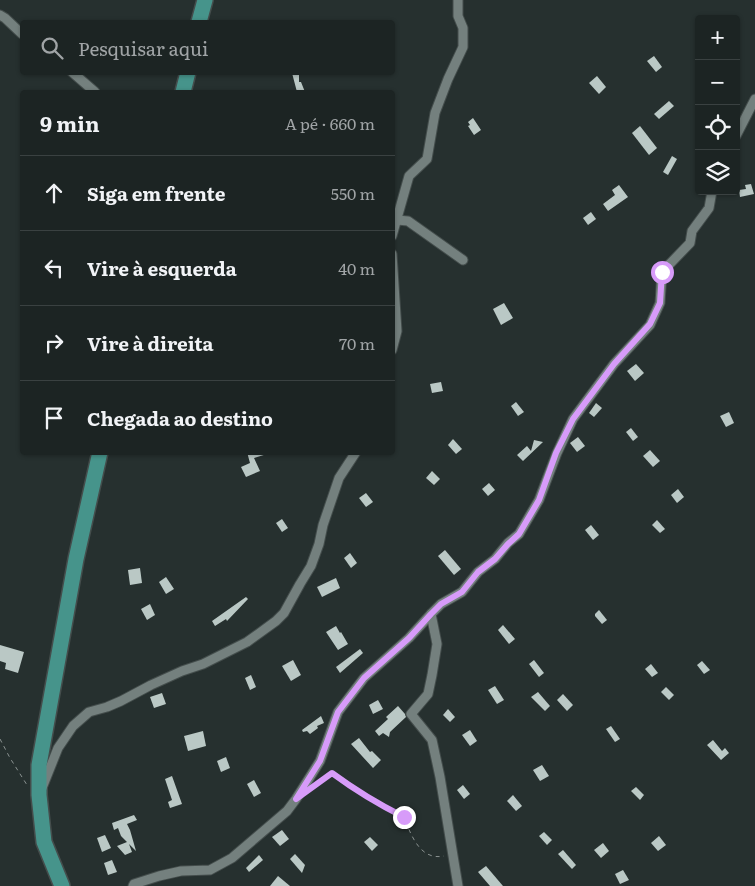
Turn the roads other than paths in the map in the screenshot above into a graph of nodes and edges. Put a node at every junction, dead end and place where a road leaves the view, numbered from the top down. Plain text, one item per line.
1 (204, 0) edge
2 (458, 0) edge
3 (0, 15) edge
4 (199, 20) edge
5 (20, 32) edge
6 (75, 75) edge
7 (187, 75) edge
8 (93, 90) edge
9 (184, 90) edge
10 (755, 99) edge
11 (740, 128) edge
12 (711, 195) edge
13 (395, 218) edge
14 (463, 260) dead end
15 (395, 300) edge
16 (395, 339) edge
17 (99, 455) edge
18 (354, 455) edge
19 (431, 614) junction
20 (39, 795) junction
21 (62, 886) edge
22 (133, 886) edge
23 (458, 886) edge

1 - 4 main road
2 - 13 street
3 - 5 street
6 - 8 street
7 - 9 main road
10 - 11 street
12 - 19 street
13 - 14 street
15 - 16 street
17 - 20 main road
18 - 20 street
19 - 22 street
19 - 23 street
20 - 21 main road

